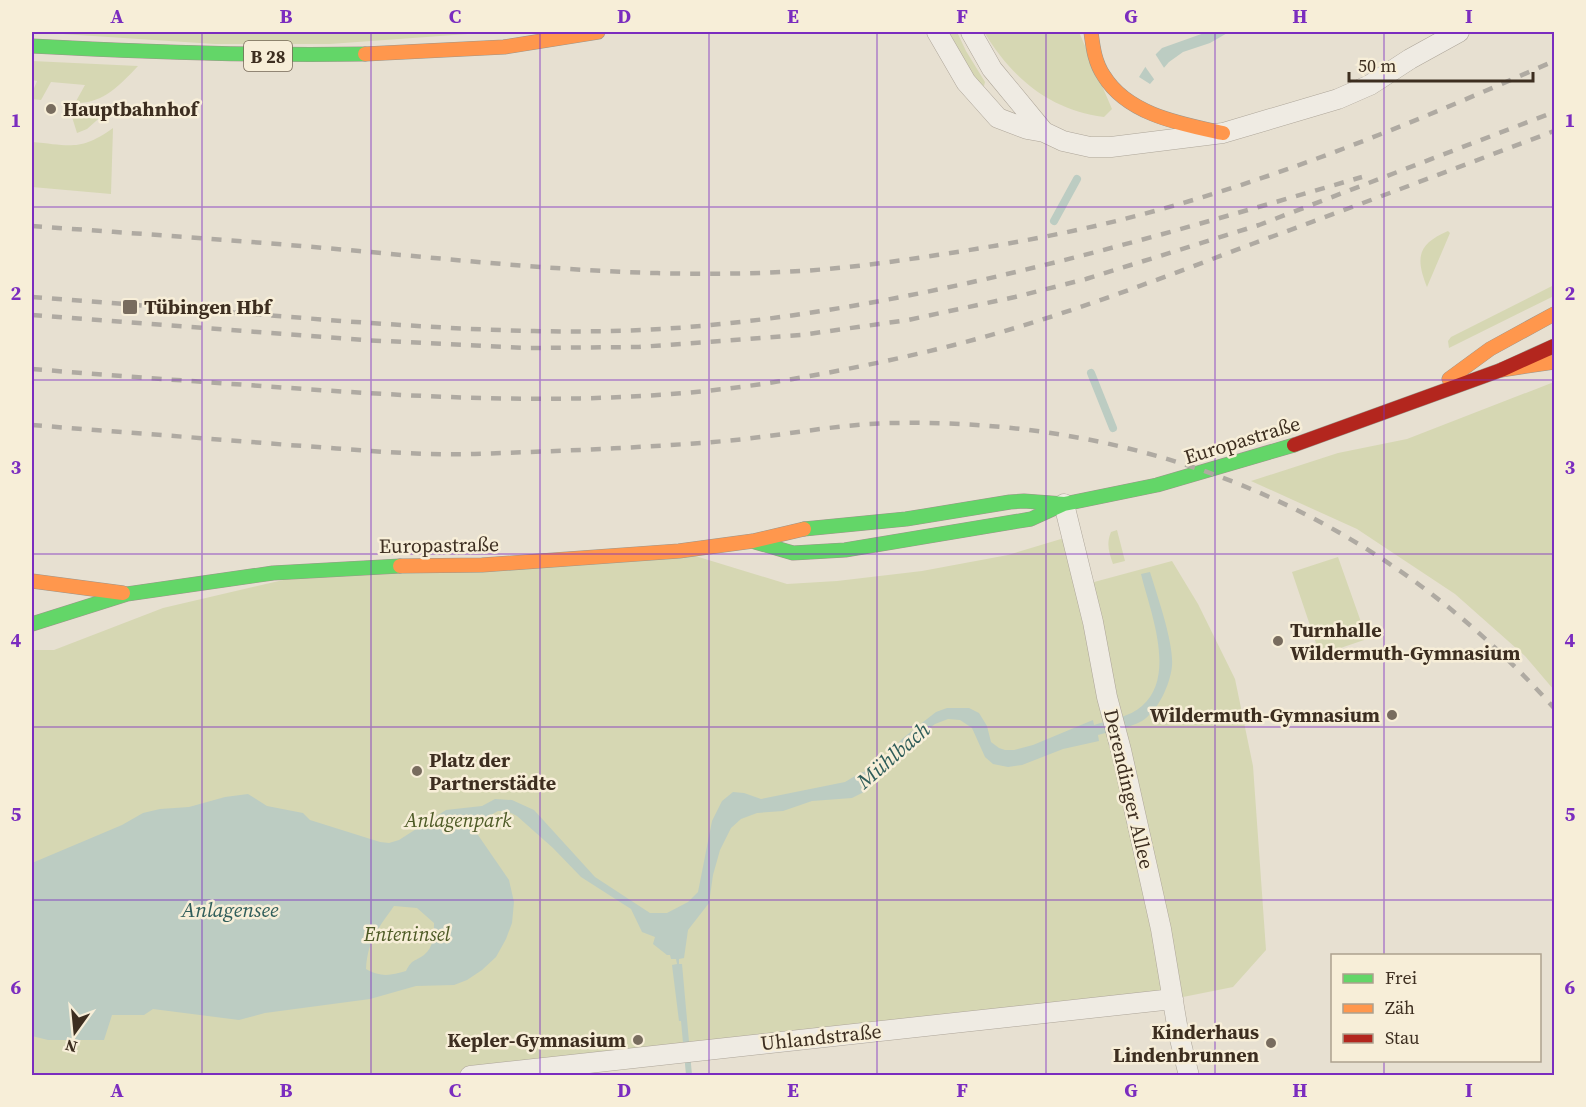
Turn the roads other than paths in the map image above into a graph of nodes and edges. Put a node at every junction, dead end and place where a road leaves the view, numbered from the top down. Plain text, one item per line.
1 (598, 32) edge
2 (937, 32) edge
3 (970, 32) edge
4 (1091, 32) edge
5 (1459, 32) edge
6 (32, 46) edge
7 (1044, 132) junction
8 (1223, 133) junction
9 (1554, 314) edge
10 (1554, 346) edge
11 (1554, 362) edge
12 (1501, 370) junction
13 (1426, 396) junction
14 (1064, 504) junction
15 (753, 541) junction
16 (32, 581) edge
17 (127, 594) junction
18 (32, 624) edge
19 (1173, 999) junction
20 (470, 1076) edge
21 (1189, 1076) edge

1 - 6 street, B 28
2 - 7 street
3 - 7 street
4 - 8 street
5 - 8 street
7 - 8 street
9 - 13 street, Europastraße
10 - 12 street, Europastraße
11 - 12 street
12 - 13 street, Europastraße
13 - 14 street, Europastraße
14 - 15 street, Europastraße
14 - 15 street, Europastraße
14 - 19 street, Derendinger Allee
15 - 17 street, Europastraße
16 - 17 street, Europastraße
17 - 18 street, Europastraße
19 - 20 street, Uhlandstraße
19 - 21 street, Derendinger Allee

